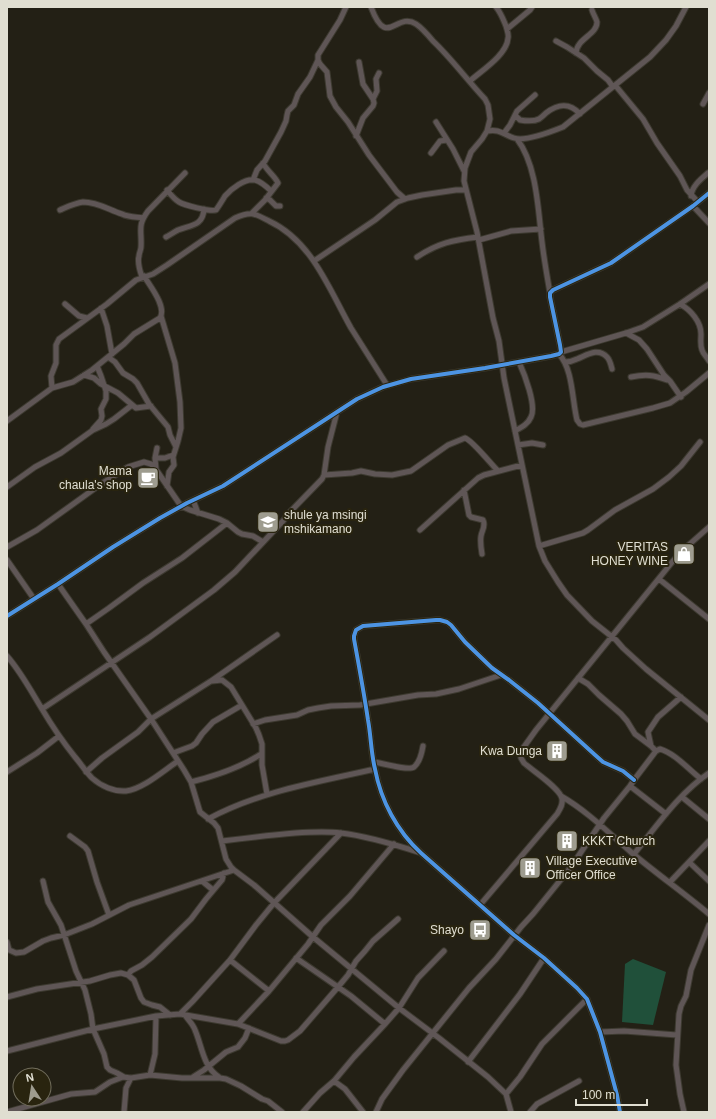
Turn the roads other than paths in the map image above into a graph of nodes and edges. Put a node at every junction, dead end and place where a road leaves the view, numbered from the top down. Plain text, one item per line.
1 (346, 7) edge
2 (371, 7) edge
3 (496, 7) edge
4 (532, 7) edge
5 (686, 7) edge
6 (592, 10) dead end
7 (507, 29) junction
8 (556, 41) dead end
9 (576, 53) junction
10 (318, 60) junction
11 (359, 62) dead end
12 (379, 73) dead end
13 (470, 81) junction
14 (614, 86) junction
15 (709, 93) edge
16 (535, 95) dead end
17 (373, 99) junction
18 (703, 104) dead end
19 (580, 114) junction
20 (515, 115) junction
21 (436, 122) dead end
22 (487, 131) junction
23 (504, 133) junction
24 (356, 136) junction
25 (517, 139) junction
26 (447, 140) junction
27 (431, 153) dead end
28 (263, 163) junction
29 (464, 171) junction
30 (185, 173) dead end
31 (708, 173) edge
32 (253, 180) junction
33 (167, 190) junction
34 (466, 190) junction
35 (271, 191) junction
36 (709, 193) edge
37 (691, 196) junction
38 (266, 198) junction
39 (405, 199) junction
40 (696, 204) junction
41 (280, 206) dead end
42 (204, 209) junction
43 (60, 210) dead end
44 (252, 213) junction
45 (143, 218) junction
46 (709, 223) edge
47 (541, 229) junction
48 (166, 236) dead end
49 (478, 238) junction
50 (417, 257) dead end
51 (314, 261) junction
52 (143, 277) junction
53 (709, 284) edge
54 (550, 293) junction
55 (66, 304) dead end
56 (680, 304) junction
57 (101, 308) junction
58 (161, 316) junction
59 (86, 318) junction
60 (626, 333) junction
61 (560, 353) junction
62 (110, 356) junction
63 (709, 361) edge
64 (519, 362) junction
65 (565, 362) junction
66 (501, 365) junction
67 (97, 366) junction
68 (612, 369) dead end
69 (709, 373) edge
70 (84, 375) junction
71 (631, 376) dead end
72 (670, 381) junction
73 (104, 385) junction
74 (387, 385) junction
75 (52, 388) junction
76 (681, 396) junction
77 (132, 405) junction
78 (151, 406) junction
79 (337, 412) junction
80 (7, 421) edge
81 (93, 430) junction
82 (515, 431) junction
83 (700, 442) dead end
84 (518, 445) junction
85 (543, 445) dead end
86 (176, 447) junction
87 (157, 448) dead end
88 (173, 455) junction
89 (155, 458) junction
90 (522, 465) junction
91 (156, 469) junction
92 (498, 471) junction
93 (324, 475) junction
94 (168, 486) junction
95 (7, 487) edge
96 (464, 490) junction
97 (193, 500) junction
98 (181, 506) junction
99 (198, 513) junction
100 (227, 523) junction
101 (709, 527) edge
102 (420, 530) dead end
103 (263, 542) junction
104 (539, 546) junction
105 (7, 547) edge
106 (482, 554) dead end
107 (7, 560) edge
108 (659, 579) junction
109 (58, 584) junction
110 (34, 599) junction
111 (7, 616) edge
112 (709, 619) edge
113 (86, 624) junction
114 (277, 635) dead end
115 (611, 637) junction
116 (7, 656) edge
117 (112, 663) junction
118 (501, 675) junction
119 (578, 678) junction
120 (211, 681) junction
121 (681, 697) junction
122 (365, 704) junction
123 (242, 705) junction
124 (42, 709) junction
125 (550, 714) junction
126 (151, 719) junction
127 (709, 720) edge
128 (253, 724) junction
129 (59, 736) junction
130 (423, 746) dead end
131 (651, 746) junction
132 (656, 751) junction
133 (173, 752) junction
134 (261, 754) junction
135 (178, 761) junction
136 (374, 762) junction
137 (375, 769) junction
138 (7, 772) edge
139 (86, 772) junction
140 (709, 774) edge
141 (701, 779) junction
142 (634, 780) junction
143 (190, 782) junction
144 (630, 786) junction
145 (267, 794) junction
146 (561, 796) junction
147 (682, 797) junction
148 (666, 814) junction
149 (208, 819) junction
150 (709, 819) edge
151 (600, 825) junction
152 (341, 833) junction
153 (70, 836) dead end
154 (222, 841) junction
155 (709, 841) edge
156 (394, 844) junction
157 (421, 853) junction
158 (634, 854) junction
159 (689, 862) junction
160 (234, 870) junction
161 (224, 873) junction
162 (43, 881) dead end
163 (202, 881) junction
164 (709, 881) edge
165 (670, 882) junction
166 (213, 890) junction
167 (274, 904) junction
168 (480, 905) junction
169 (709, 914) edge
170 (109, 915) junction
171 (398, 919) dead end
172 (709, 925) edge
173 (64, 935) junction
174 (514, 936) junction
175 (313, 937) junction
176 (7, 942) edge
177 (8, 950) edge
178 (444, 951) dead end
179 (296, 958) junction
180 (544, 958) junction
181 (230, 960) junction
182 (351, 968) junction
183 (128, 975) junction
184 (81, 982) junction
185 (338, 987) junction
186 (269, 991) junction
187 (7, 997) edge
188 (587, 999) junction
189 (399, 1008) junction
190 (183, 1014) junction
191 (170, 1015) junction
192 (156, 1016) junction
193 (238, 1024) junction
194 (385, 1024) junction
195 (249, 1028) junction
196 (93, 1029) junction
197 (600, 1032) junction
198 (432, 1033) junction
199 (677, 1035) junction
200 (7, 1051) edge
201 (468, 1062) junction
202 (209, 1066) junction
203 (150, 1075) junction
204 (124, 1077) junction
205 (131, 1078) junction
206 (192, 1078) junction
207 (220, 1078) junction
208 (334, 1081) junction
209 (579, 1081) dead end
210 (506, 1094) junction
211 (7, 1112) edge
212 (124, 1112) edge
213 (282, 1112) edge
214 (303, 1112) edge
215 (363, 1112) edge
216 (376, 1112) edge
217 (512, 1112) edge
218 (530, 1112) edge
219 (620, 1112) edge
220 (684, 1112) edge

1 - 10 street
2 - 13 street
3 - 7 street
4 - 7 street
5 - 14 street
6 - 9 street
7 - 13 street
8 - 9 street
9 - 14 street
10 - 24 street
10 - 28 street
11 - 17 street
12 - 17 street
13 - 22 street
14 - 19 street
14 - 37 street
15 - 18 street
16 - 20 street
17 - 24 street
19 - 20 street
19 - 25 street
20 - 23 street
21 - 26 street
22 - 23 street
22 - 29 street
23 - 25 street
24 - 39 street
25 - 47 street
26 - 27 street
26 - 29 street
28 - 32 street
28 - 35 street
29 - 34 street
30 - 33 street
31 - 37 street
32 - 35 street
32 - 42 street
33 - 42 street
33 - 45 street
34 - 39 street
34 - 49 street
35 - 38 street
36 - 40 street
37 - 40 street
38 - 41 street
38 - 44 street
39 - 51 street
40 - 46 street
40 - 54 street
42 - 48 street
43 - 45 street
44 - 51 street
44 - 52 street
45 - 52 street
47 - 49 street
47 - 54 street
49 - 50 street
49 - 66 street
51 - 74 street
52 - 57 street
52 - 58 street
53 - 56 street
54 - 61 street
55 - 59 street
56 - 60 street
56 - 63 street
57 - 59 street
57 - 62 street
58 - 62 street
58 - 86 street
59 - 75 street
60 - 61 street
60 - 72 street
61 - 64 street
61 - 65 street
62 - 67 street
62 - 78 street
64 - 66 street
64 - 82 street
65 - 68 street
65 - 76 street
66 - 74 street
66 - 82 street
67 - 70 street
67 - 73 street
69 - 76 street
70 - 73 street
70 - 75 street
71 - 72 street
72 - 76 street
73 - 77 street
73 - 81 street
74 - 79 street
75 - 80 street
77 - 78 street
77 - 81 street
78 - 86 street
79 - 93 street
79 - 97 street
81 - 95 street
82 - 84 street
83 - 104 street
84 - 85 street
84 - 90 street
86 - 88 street
87 - 89 street
88 - 89 street
88 - 94 street
89 - 91 street
90 - 92 street
90 - 104 street
91 - 94 street
91 - 105 street
92 - 93 street
92 - 96 street
93 - 103 street
94 - 98 street
96 - 102 street
96 - 106 street
97 - 98 street
97 - 99 street
98 - 99 street
98 - 109 street
99 - 100 street
100 - 103 street
100 - 113 street
101 - 108 street
103 - 117 street
104 - 115 street
107 - 110 street
108 - 112 street
108 - 115 street
109 - 110 street
109 - 113 street
110 - 111 street
113 - 117 street
114 - 120 street
115 - 119 street
115 - 121 street
116 - 124 street
117 - 124 street
117 - 126 street
118 - 122 street
118 - 122 street
118 - 125 street
119 - 125 street
119 - 131 street
120 - 123 street
120 - 126 street
121 - 127 street
121 - 131 street
122 - 128 street
122 - 136 street
123 - 128 street
123 - 133 street
124 - 129 street
125 - 142 street
125 - 146 street
126 - 133 street
126 - 139 street
128 - 134 street
129 - 138 street
129 - 139 street
130 - 136 street
131 - 132 street
132 - 141 street
132 - 142 street
133 - 135 street
134 - 143 street
134 - 145 street
135 - 139 street
135 - 143 street
136 - 137 street
137 - 145 street
137 - 157 street
140 - 141 street
141 - 147 street
142 - 144 street
143 - 149 street
144 - 148 street
144 - 151 street
145 - 149 street
146 - 151 street
146 - 168 street
147 - 148 street
147 - 150 street
148 - 158 street
149 - 154 street
151 - 158 street
151 - 174 street
152 - 154 street
152 - 156 street
152 - 167 street
153 - 170 street
154 - 160 street
155 - 159 street
156 - 157 street
156 - 175 street
157 - 168 street
158 - 165 street
159 - 164 street
159 - 165 street
160 - 161 street
160 - 167 street
161 - 163 street
161 - 166 street
162 - 173 street
163 - 166 street
163 - 170 street
165 - 169 street
166 - 183 street
167 - 175 street
167 - 181 street
168 - 174 street
170 - 173 street
171 - 182 street
172 - 199 street
173 - 177 street
173 - 184 street
174 - 180 street
174 - 198 street
175 - 179 street
175 - 182 street
176 - 177 street
178 - 189 street
179 - 185 street
179 - 186 street
180 - 188 street
180 - 201 street
181 - 186 street
181 - 190 street
182 - 185 street
182 - 189 street
183 - 184 street
183 - 191 street
184 - 187 street
184 - 196 street
185 - 194 street
185 - 195 street
186 - 193 street
188 - 197 street
188 - 210 street
189 - 194 street
189 - 198 street
190 - 191 street
190 - 193 street
190 - 202 street
191 - 192 street
192 - 196 street
192 - 203 street
193 - 195 street
194 - 208 street
195 - 202 street
196 - 200 street
196 - 204 street
197 - 199 street
197 - 219 street
198 - 201 street
198 - 216 street
199 - 220 street
201 - 210 street
202 - 206 street
202 - 207 street
203 - 205 street
203 - 206 street
204 - 205 street
204 - 211 street
205 - 212 street
206 - 207 street
207 - 213 street
208 - 214 street
208 - 215 street
209 - 218 street
210 - 217 street

